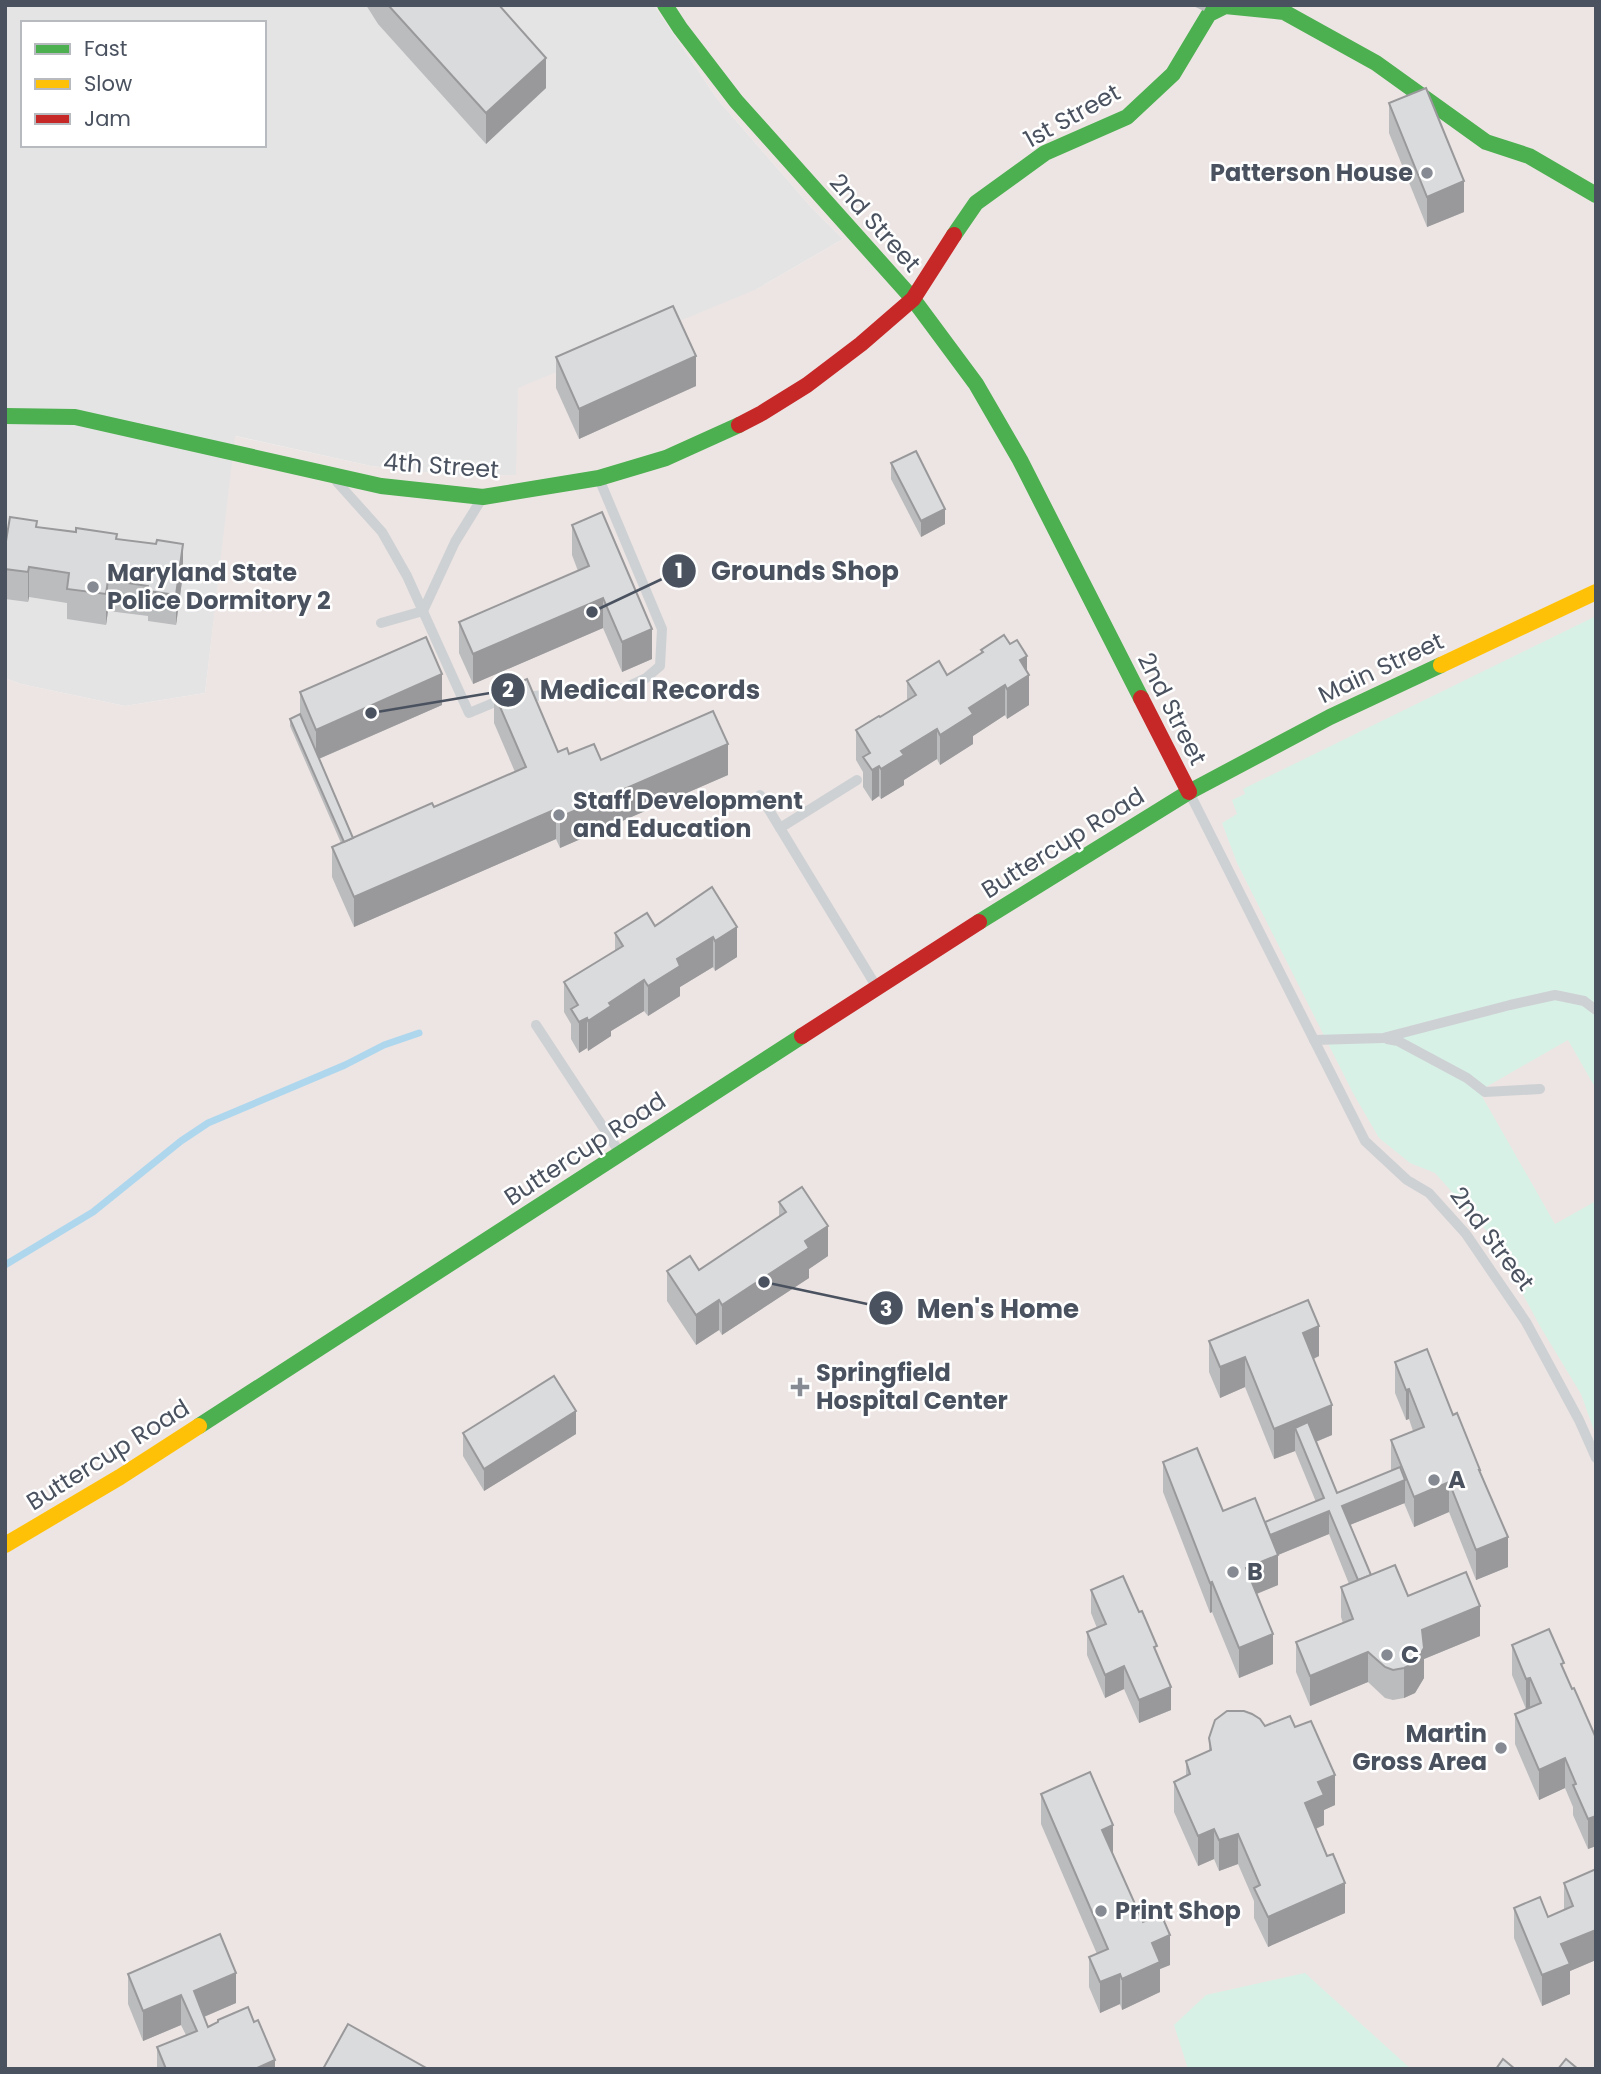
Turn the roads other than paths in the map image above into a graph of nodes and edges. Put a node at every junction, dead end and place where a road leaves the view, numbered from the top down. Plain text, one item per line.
1 (665, 5) edge
2 (1596, 195) edge
3 (913, 299) junction
4 (5, 416) edge
5 (329, 474) junction
6 (599, 478) junction
7 (483, 497) junction
8 (1596, 592) edge
9 (423, 611) junction
10 (381, 623) dead end
11 (857, 780) dead end
12 (1189, 792) junction
13 (760, 795) dead end
14 (780, 828) junction
15 (877, 987) junction
16 (1596, 1010) edge
17 (536, 1026) dead end
18 (1382, 1038) junction
19 (1314, 1040) junction
20 (1540, 1089) dead end
21 (620, 1153) junction
22 (1596, 1458) edge
23 (5, 1545) edge

1 - 3 street, 2nd Street
2 - 3 street, 1st Street
3 - 6 street, 4th Street
3 - 12 street, 2nd Street
4 - 5 street, 4th Street
5 - 7 street, 4th Street
5 - 9 lane
6 - 7 street, 4th Street
6 - 9 lane
7 - 9 lane
8 - 12 street, Main Street
9 - 10 lane
11 - 14 lane
12 - 15 street, Buttercup Road
12 - 19 lane, 2nd Street
13 - 14 lane
14 - 15 lane
15 - 21 street, Buttercup Road
16 - 18 lane
17 - 21 lane
18 - 19 lane
18 - 20 lane
19 - 22 lane, 2nd Street
21 - 23 street, Buttercup Road

